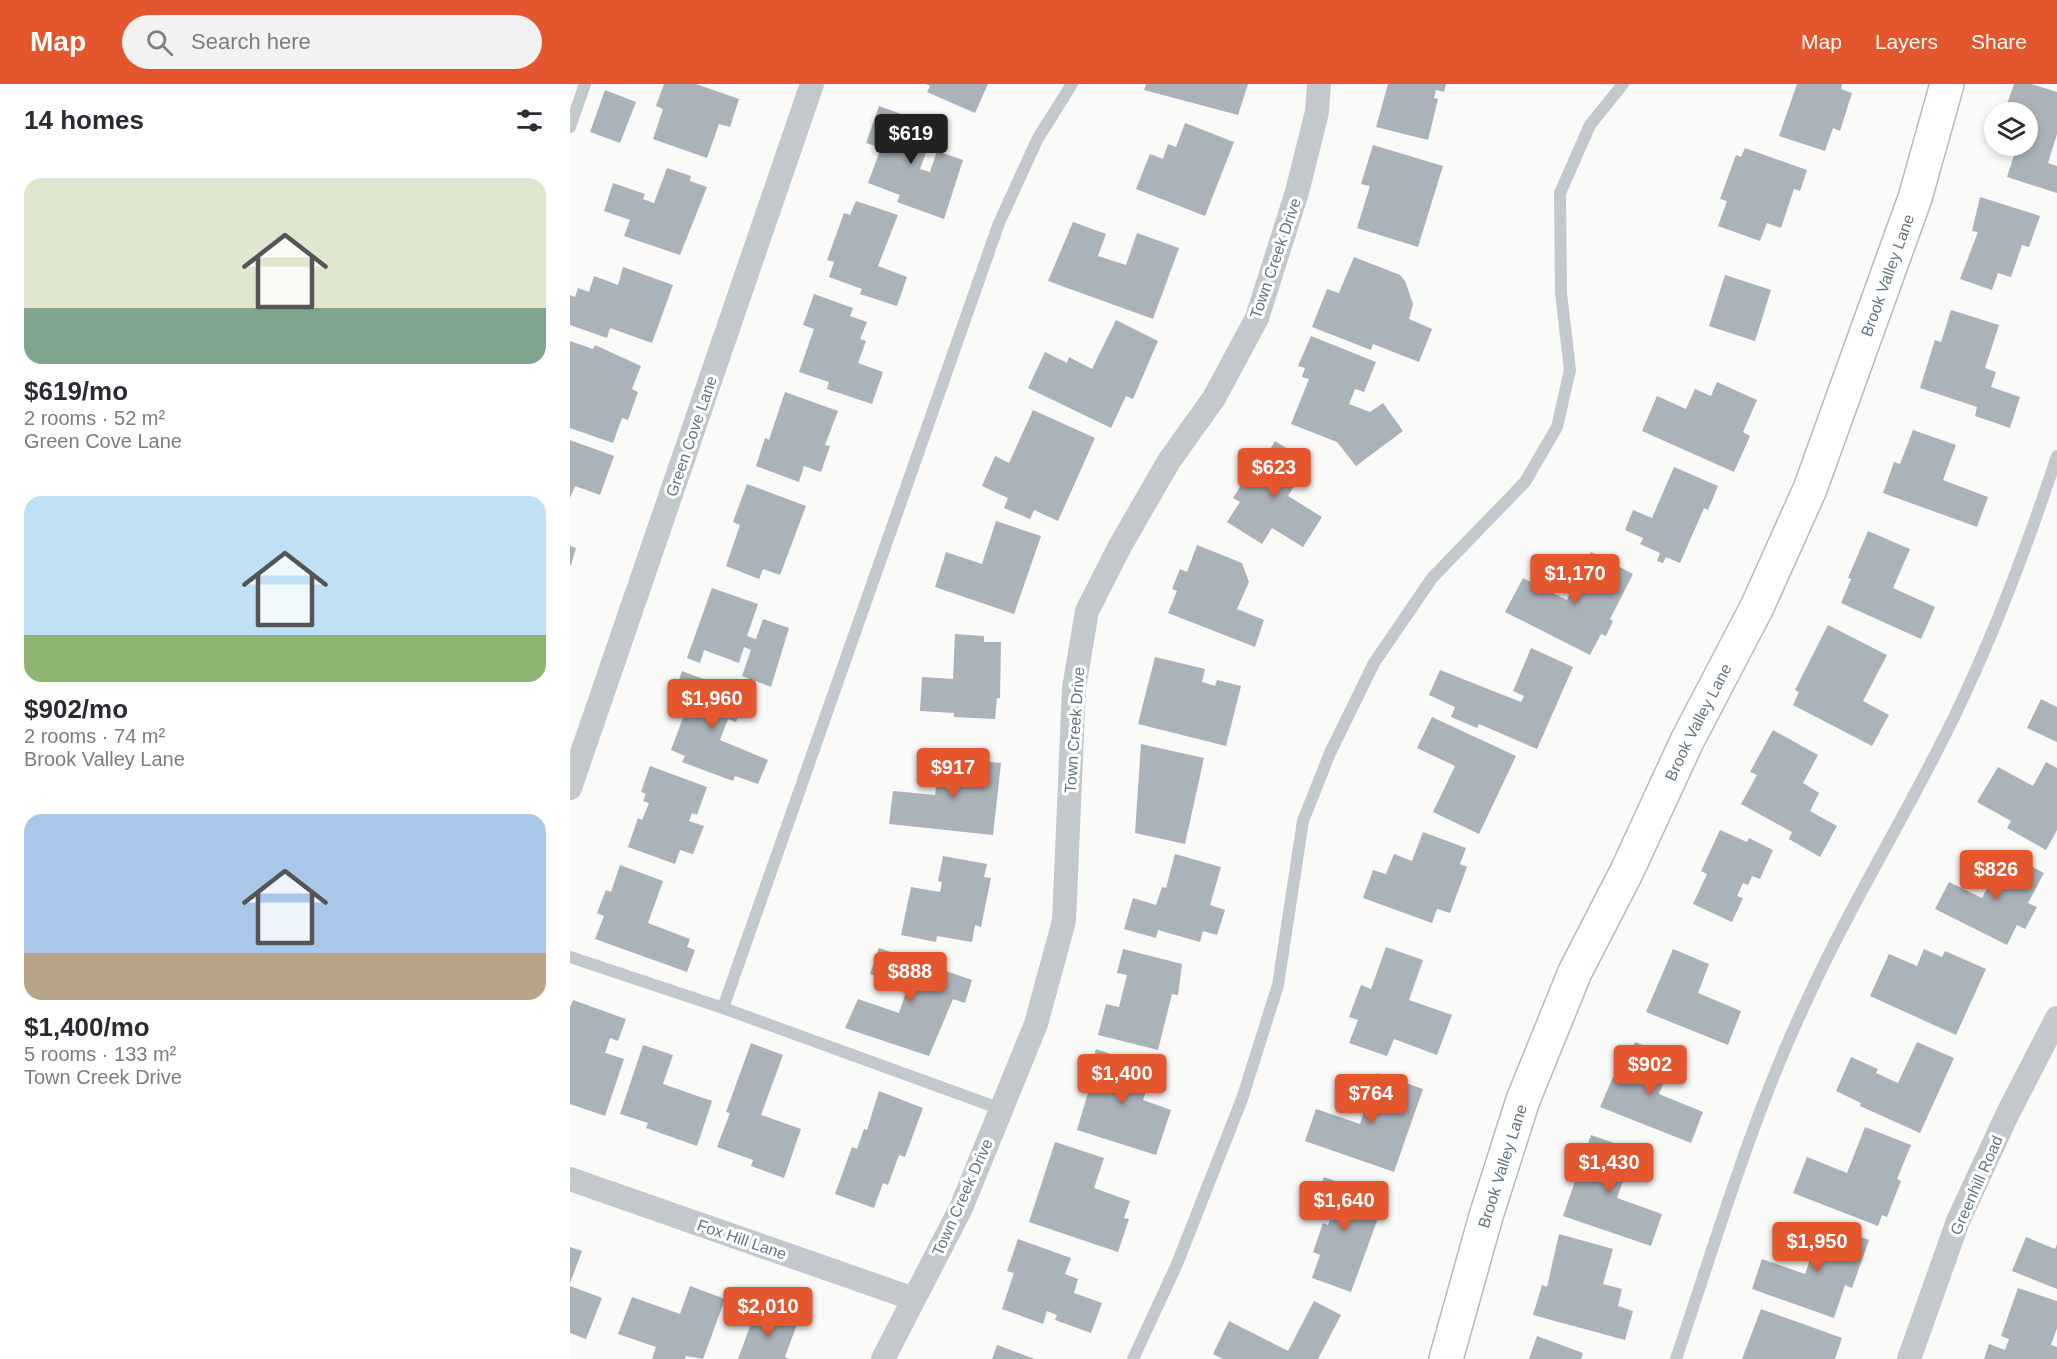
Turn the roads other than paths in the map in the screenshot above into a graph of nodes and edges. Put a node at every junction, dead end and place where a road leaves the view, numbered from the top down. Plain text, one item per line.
1 (585, 84) edge
2 (812, 84) edge
3 (1072, 84) edge
4 (1319, 84) edge
5 (1623, 84) edge
6 (1947, 84) edge
7 (570, 127) edge
8 (2057, 456) edge
9 (570, 788) edge
10 (570, 957) edge
11 (723, 1008) junction
12 (2057, 1018) edge
13 (1001, 1109) junction
14 (570, 1179) edge
15 (914, 1299) junction
16 (883, 1359) edge
17 (1133, 1359) edge
18 (1446, 1359) edge
19 (1676, 1359) edge
20 (1910, 1359) edge

1 - 7 lane
2 - 9 street, Green Cove Lane
3 - 11 lane
4 - 13 street, Town Creek Drive
5 - 17 lane
6 - 18 street, Brook Valley Lane
8 - 19 lane
10 - 11 lane
11 - 13 lane
12 - 20 street, Greenhill Road
13 - 15 street, Town Creek Drive
14 - 15 street, Fox Hill Lane
15 - 16 street, Town Creek Drive

